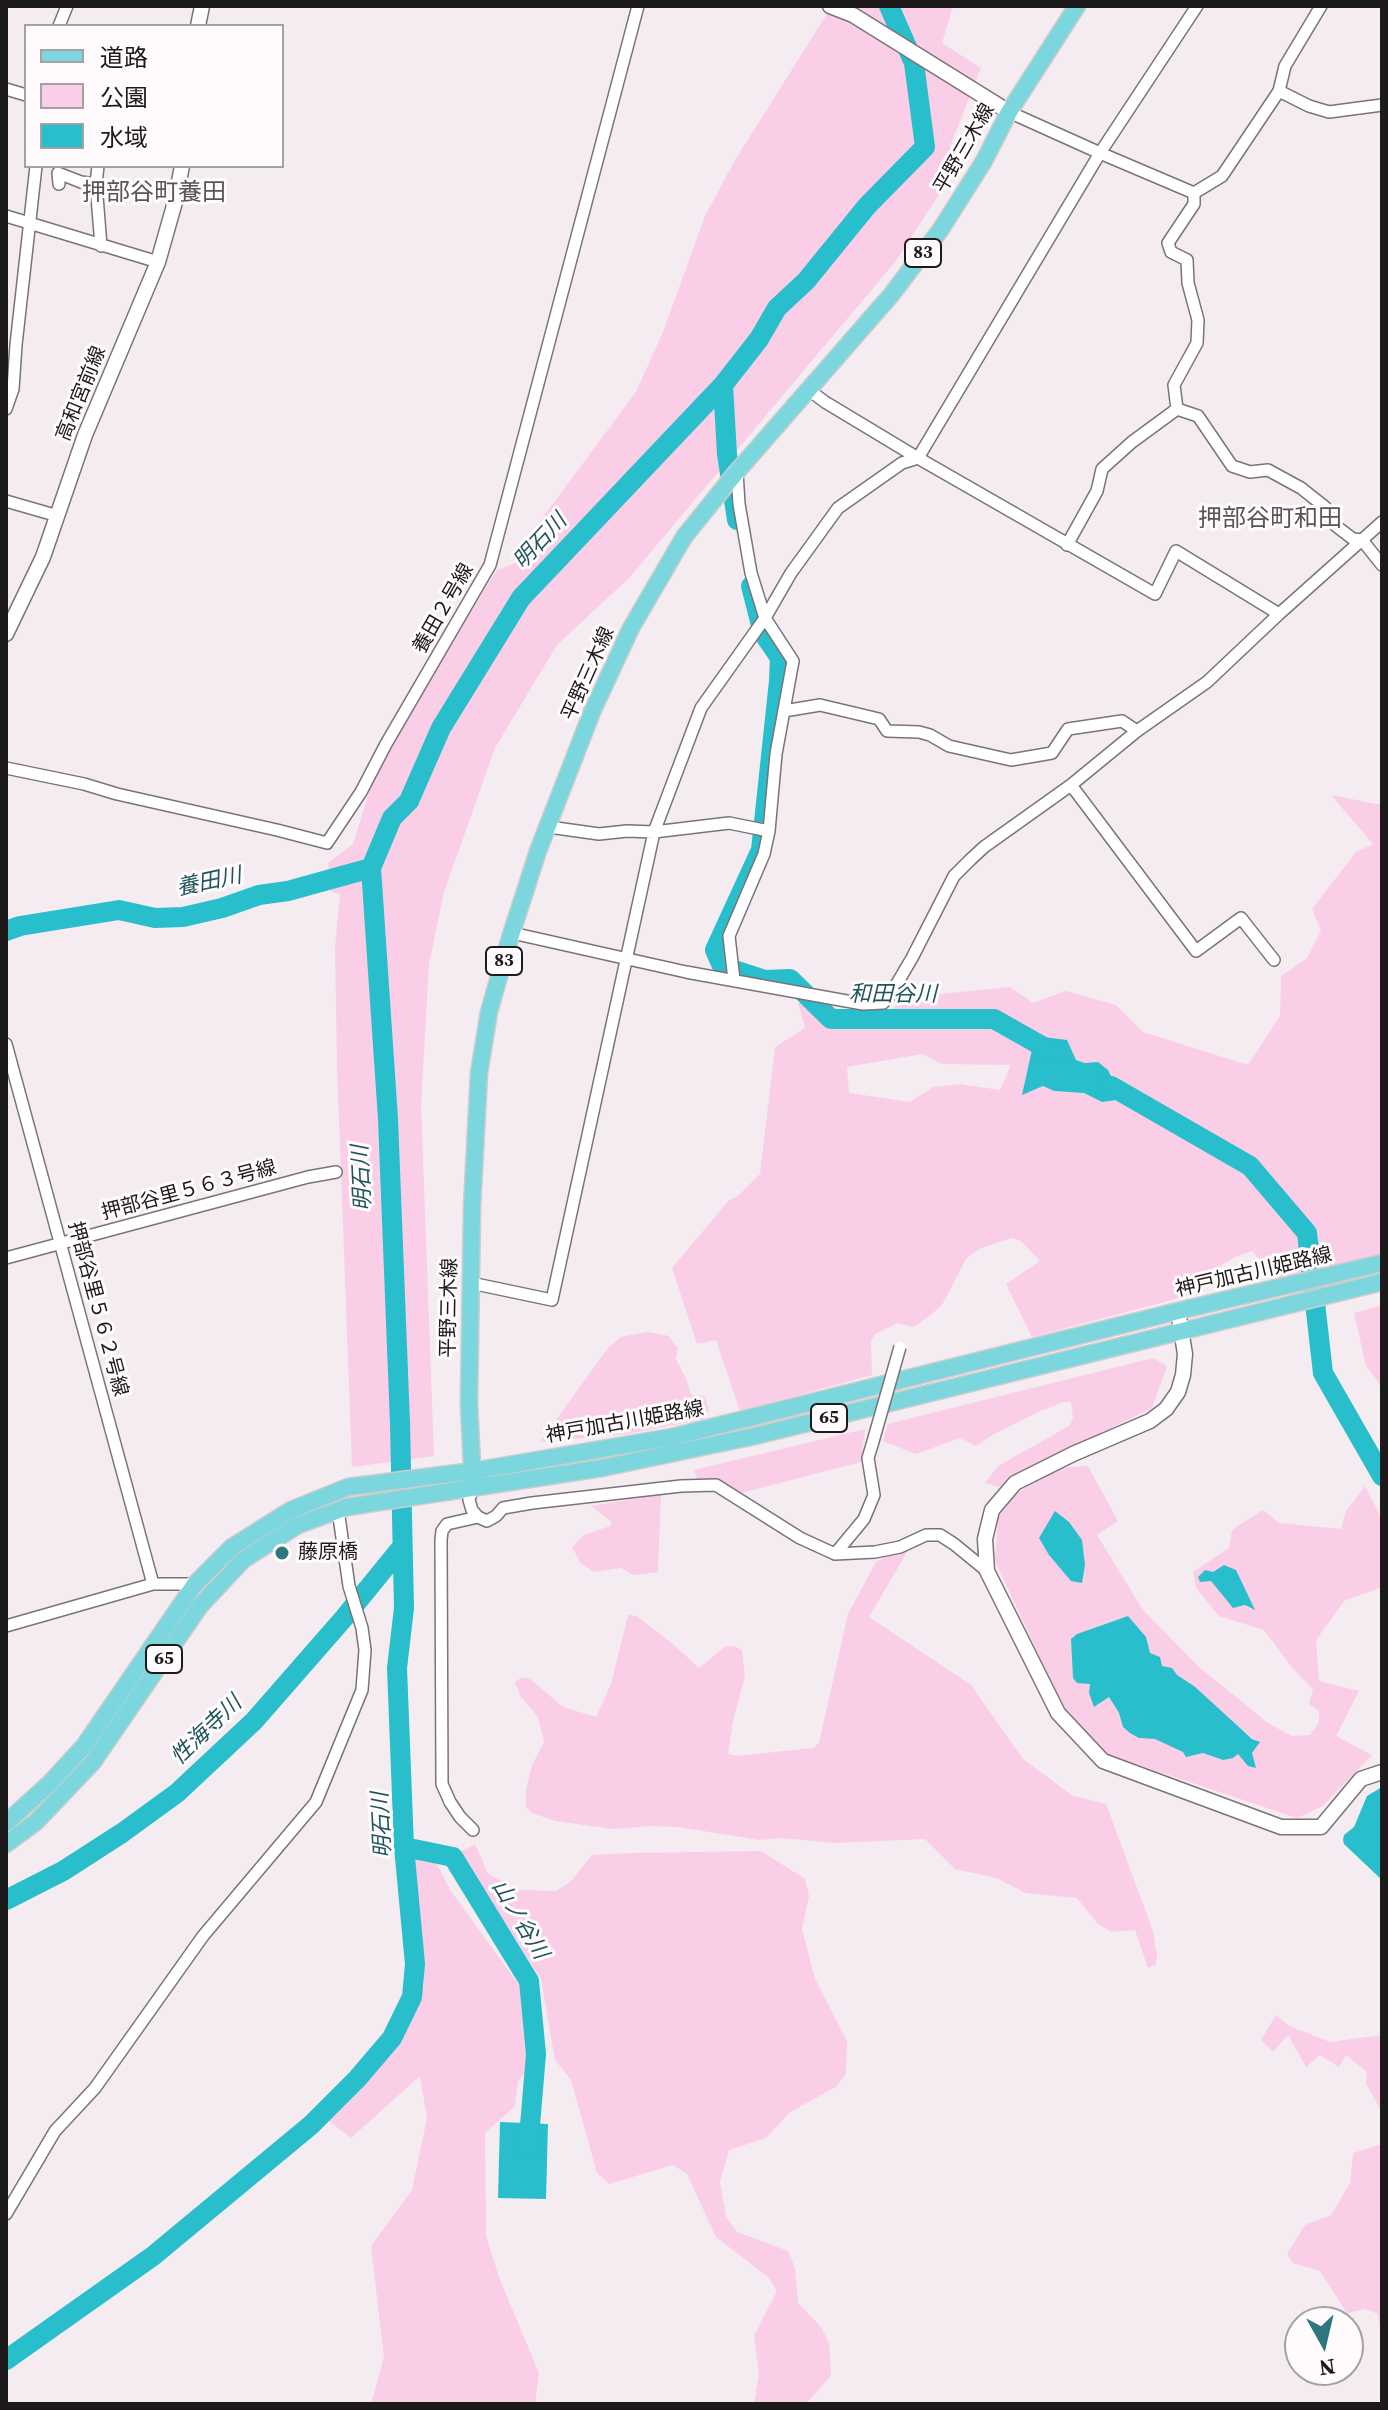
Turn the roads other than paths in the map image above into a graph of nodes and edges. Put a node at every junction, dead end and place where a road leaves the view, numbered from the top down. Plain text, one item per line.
1 (638, 6) edge
2 (830, 6) edge
3 (1077, 6) edge
4 (1197, 6) edge
5 (1321, 6) edge
6 (1279, 91) junction
7 (1382, 105) edge
8 (1005, 110) junction
9 (1100, 153) junction
10 (36, 168) edge
11 (45, 168) edge
12 (98, 168) edge
13 (182, 168) edge
14 (96, 184) junction
15 (1194, 193) junction
16 (6, 216) edge
17 (29, 224) junction
18 (101, 246) junction
19 (158, 262) junction
20 (11, 346) edge
21 (809, 390) junction
22 (6, 409) edge
23 (1177, 409) junction
24 (918, 458) junction
25 (733, 477) junction
26 (6, 501) edge
27 (58, 516) junction
28 (1382, 522) edge
29 (1362, 540) junction
30 (1067, 545) junction
31 (1382, 565) edge
32 (1279, 614) junction
33 (765, 618) junction
34 (6, 634) edge
35 (784, 711) junction
36 (1137, 731) junction
37 (6, 768) edge
38 (1071, 785) junction
39 (549, 827) junction
40 (769, 831) junction
41 (654, 832) junction
42 (512, 933) junction
43 (628, 959) junction
44 (1274, 960) dead end
45 (734, 980) junction
46 (6, 1044) edge
47 (336, 1172) dead end
48 (60, 1245) junction
49 (6, 1258) edge
50 (1382, 1263) edge
51 (1382, 1282) edge
52 (471, 1283) junction
53 (1178, 1311) junction
54 (1181, 1332) junction
55 (900, 1347) dead end
56 (473, 1479) junction
57 (343, 1509) junction
58 (478, 1517) junction
59 (835, 1554) junction
60 (987, 1571) junction
61 (153, 1584) junction
62 (195, 1584) junction
63 (6, 1626) edge
64 (1382, 1772) edge
65 (6, 1823) edge
66 (473, 1830) dead end
67 (6, 1844) edge
68 (6, 2214) edge

1 - 37 street, 養田２号線
2 - 8 street
3 - 8 main road, 平野三木線 / 83
4 - 9 street
5 - 6 street
6 - 7 street
6 - 15 street
8 - 9 street
8 - 21 main road, 平野三木線 / 83
9 - 15 street
9 - 24 street
10 - 17 street
11 - 14 street
12 - 14 street
13 - 19 street, 高和宮前線
14 - 18 street
15 - 23 street
16 - 17 street
17 - 18 street
17 - 20 street
18 - 19 street
19 - 27 street, 高和宮前線
20 - 22 street
21 - 24 street
21 - 25 main road, 平野三木線 / 83
23 - 29 street
23 - 30 street
24 - 30 street
24 - 33 street
25 - 33 street
25 - 39 main road, 平野三木線 / 83
26 - 27 street
27 - 34 street, 高和宮前線
28 - 29 street
29 - 31 street
29 - 32 street
30 - 32 street
32 - 36 street
33 - 35 street
33 - 41 street
35 - 36 street
35 - 40 street
36 - 38 street
38 - 44 street
38 - 45 street
39 - 41 street
39 - 42 main road, 平野三木線 / 83
40 - 41 street
40 - 45 street
41 - 43 street
42 - 43 street
42 - 52 main road, 平野三木線 / 83
43 - 45 street
43 - 52 street
46 - 48 street, 押部谷里５６２号線
47 - 48 street, 押部谷里５６３号線
48 - 49 street, 押部谷里５６３号線
48 - 61 street, 押部谷里５６２号線
50 - 53 main road, 神戸加古川姫路線 / 65
51 - 54 main road, 神戸加古川姫路線 / 65
52 - 56 main road, 平野三木線 / 83
53 - 54 street
53 - 56 main road, 神戸加古川姫路線 / 65
54 - 56 main road, 神戸加古川姫路線 / 65
54 - 60 street, 神戸加古川姫路線
55 - 59 street, bridge
56 - 57 main road, 神戸加古川姫路線 / 65
56 - 58 street
56 - 62 main road, 神戸加古川姫路線 / 65
57 - 67 main road, 神戸加古川姫路線 / 65
57 - 68 street
58 - 59 street, 神戸加古川姫路線
58 - 66 street
59 - 60 street, 神戸加古川姫路線
60 - 64 street, 神戸加古川姫路線
61 - 62 street
61 - 63 street
62 - 65 main road, 神戸加古川姫路線 / 65

